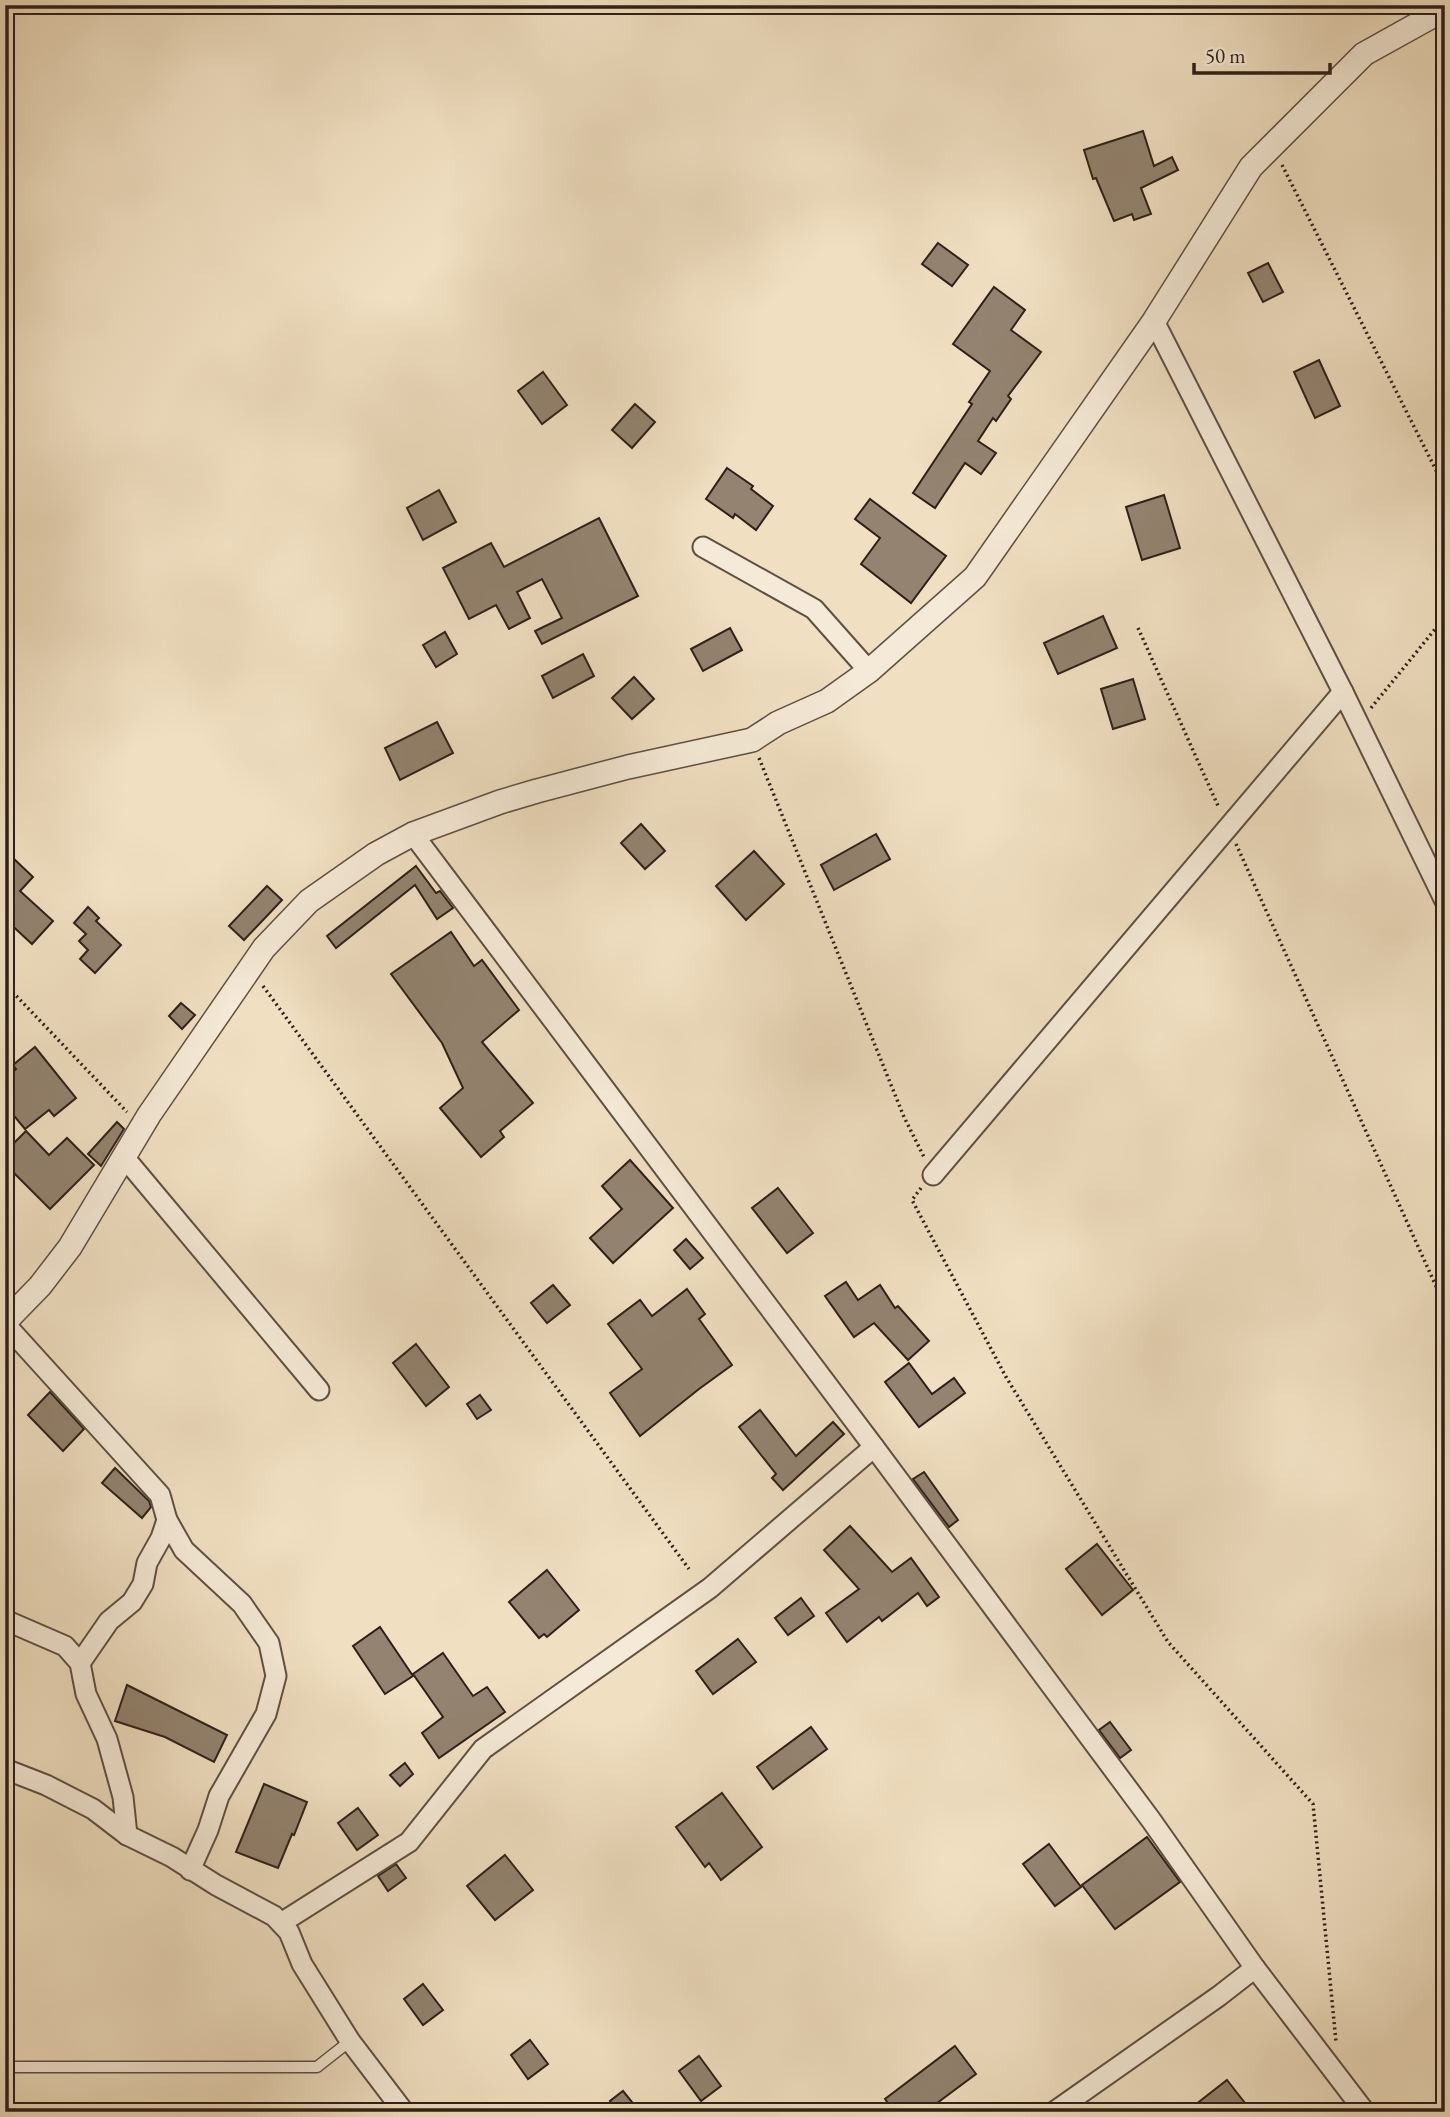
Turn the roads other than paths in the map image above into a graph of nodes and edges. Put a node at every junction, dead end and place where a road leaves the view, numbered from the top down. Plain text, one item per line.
1 (1440, 9) edge
2 (1154, 321) junction
3 (703, 547) dead end
4 (869, 671) junction
5 (1343, 692) junction
6 (413, 834) junction
7 (1445, 901) edge
8 (124, 1157) junction
9 (933, 1175) road end
10 (5, 1323) edge
11 (319, 1390) dead end
12 (874, 1447) junction
13 (167, 1520) junction
14 (5, 1620) edge
15 (80, 1664) junction
16 (5, 1769) edge
17 (127, 1835) junction
18 (190, 1870) junction
19 (281, 1923) junction
20 (1255, 1968) junction
21 (350, 2041) junction
22 (5, 2067) edge
23 (404, 2112) edge
24 (1054, 2112) edge
25 (1365, 2112) edge

1 - 2 street
2 - 4 street
2 - 5 street
3 - 4 street
4 - 6 street
5 - 7 street
5 - 9 street
6 - 8 street
6 - 12 street
8 - 10 street
8 - 11 street
10 - 13 street
12 - 19 street
12 - 20 street
13 - 15 street
13 - 18 street
14 - 15 street
15 - 17 street
16 - 17 street
17 - 18 street
18 - 19 street
19 - 21 street
20 - 24 street
20 - 25 street
21 - 22 lane
21 - 23 street

